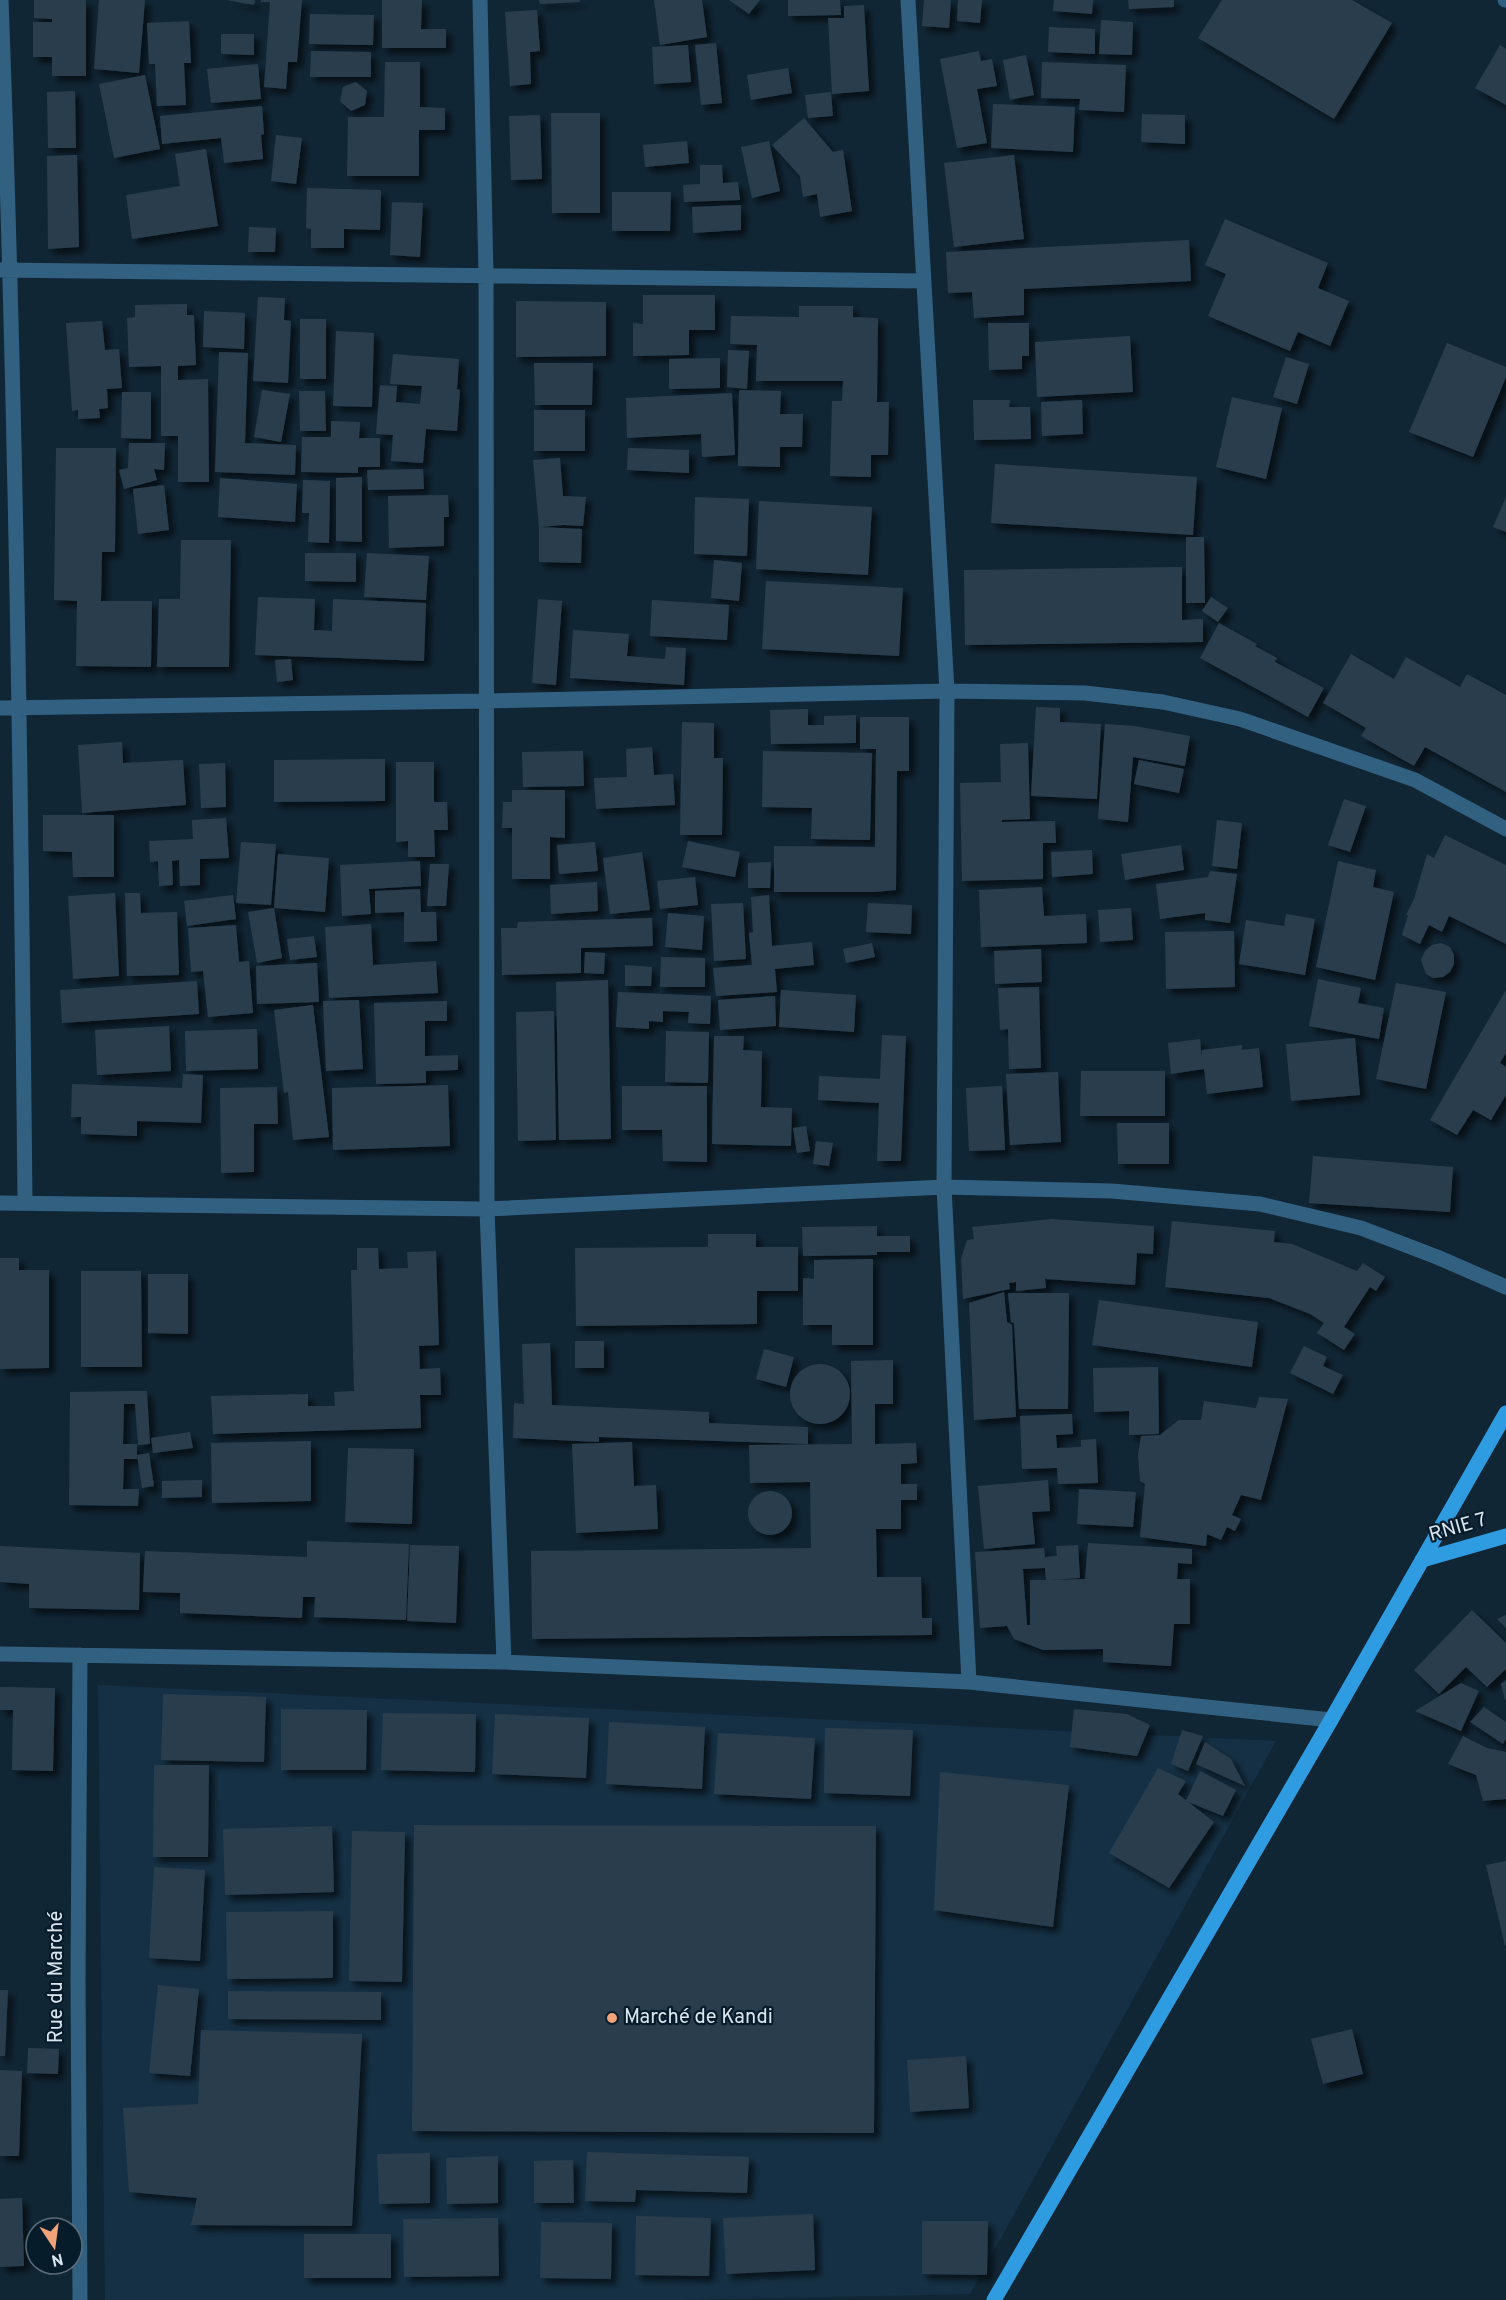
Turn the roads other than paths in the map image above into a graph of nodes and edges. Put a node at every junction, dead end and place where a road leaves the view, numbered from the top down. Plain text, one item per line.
1 (0, 0) edge
2 (480, 0) edge
3 (908, 0) edge
4 (6, 270) edge
5 (486, 274) junction
6 (924, 281) junction
7 (947, 691) junction
8 (485, 701) junction
9 (20, 707) junction
10 (0, 708) edge
11 (1506, 829) edge
12 (944, 1187) junction
13 (25, 1202) junction
14 (0, 1203) edge
15 (487, 1209) junction
16 (1506, 1287) edge
17 (1506, 1413) edge
18 (1506, 1536) edge
19 (1422, 1560) junction
20 (0, 1654) edge
21 (80, 1655) junction
22 (504, 1662) junction
23 (969, 1682) junction
24 (1331, 1720) junction
25 (80, 2300) edge
26 (994, 2300) edge

1 - 4 street
2 - 5 street
3 - 6 street
4 - 5 street
4 - 9 street
5 - 6 street
5 - 8 street
6 - 7 street
7 - 8 street
7 - 11 street
7 - 12 street
8 - 9 street
8 - 15 street
9 - 10 street
9 - 13 street
12 - 15 street
12 - 16 street
12 - 23 street
13 - 14 street
13 - 15 street
15 - 22 street
17 - 19 main road
18 - 19 main road, RNIE 7 / RNIE 7
19 - 24 main road
20 - 21 street
21 - 22 street
21 - 25 street, Rue du Marché
22 - 23 street
23 - 24 street
24 - 26 main road

